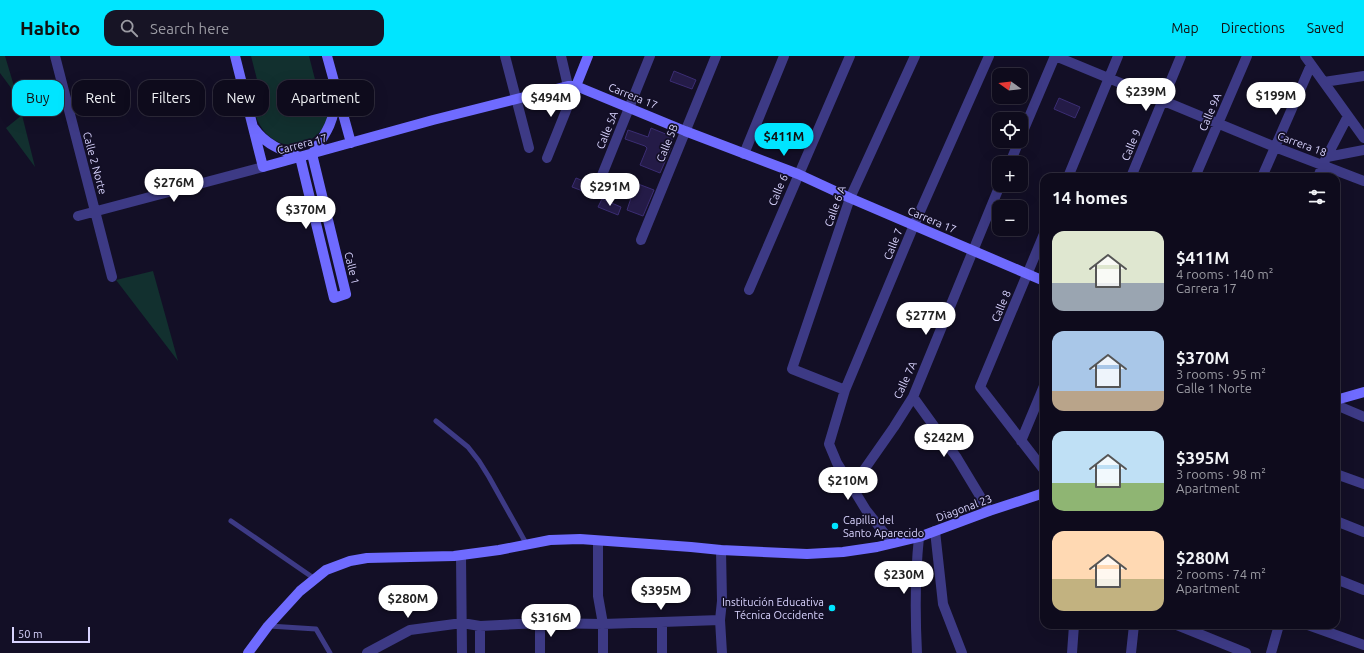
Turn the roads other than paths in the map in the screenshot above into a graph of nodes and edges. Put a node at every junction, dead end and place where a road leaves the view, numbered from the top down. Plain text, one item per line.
1 (55, 56) edge
2 (235, 56) edge
3 (327, 56) edge
4 (505, 56) edge
5 (561, 56) edge
6 (588, 56) edge
7 (650, 56) edge
8 (716, 56) edge
9 (784, 56) edge
10 (850, 56) edge
11 (915, 56) edge
12 (988, 56) edge
13 (1055, 56) edge
14 (1118, 56) edge
15 (1181, 56) edge
16 (1247, 56) edge
17 (1305, 56) edge
18 (1311, 65) junction
19 (1364, 76) edge
20 (1109, 78) junction
21 (333, 80) edge
22 (1324, 82) junction
23 (572, 86) junction
24 (517, 98) junction
25 (1163, 100) junction
26 (630, 107) junction
27 (333, 116) edge
28 (343, 116) edge
29 (1348, 116) junction
30 (1028, 120) edge
31 (1218, 123) junction
32 (252, 125) junction
33 (685, 131) junction
34 (1364, 138) edge
35 (351, 143) junction
36 (1275, 147) junction
37 (529, 148) dead end
38 (1364, 150) edge
39 (312, 154) junction
40 (744, 154) junction
41 (300, 157) junction
42 (547, 158) dead end
43 (1325, 161) junction
44 (263, 167) junction
45 (1070, 173) edge
46 (1132, 173) edge
47 (1197, 173) edge
48 (1264, 173) edge
49 (1320, 173) edge
50 (798, 174) junction
51 (1364, 181) edge
52 (596, 190) dead end
53 (997, 192) edge
54 (850, 198) junction
55 (96, 212) junction
56 (78, 216) dead end
57 (914, 225) junction
58 (642, 240) dead end
59 (1040, 243) edge
60 (973, 250) junction
61 (1027, 274) junction
62 (112, 277) dead end
63 (1040, 279) edge
64 (749, 290) dead end
65 (846, 390) junction
66 (1364, 392) edge
67 (1040, 396) edge
68 (913, 397) junction
69 (1340, 399) edge
70 (1340, 407) edge
71 (1364, 417) edge
72 (436, 421) dead end
73 (1021, 441) junction
74 (1040, 465) edge
75 (1340, 475) edge
76 (1364, 484) edge
77 (852, 487) junction
78 (1040, 494) edge
79 (989, 511) junction
80 (231, 521) dead end
81 (1340, 523) edge
82 (935, 531) junction
83 (1364, 532) edge
84 (919, 537) junction
85 (598, 541) junction
86 (892, 543) junction
87 (527, 545) junction
88 (721, 550) junction
89 (461, 556) junction
90 (314, 579) junction
91 (1340, 581) edge
92 (1364, 590) edge
93 (720, 620) junction
94 (662, 622) junction
95 (462, 623) junction
96 (540, 623) junction
97 (603, 624) junction
98 (268, 626) junction
99 (480, 626) junction
100 (1074, 629) edge
101 (1134, 629) edge
102 (1187, 629) edge
103 (1278, 629) edge
104 (1319, 629) edge
105 (1364, 645) edge
106 (1075, 652) edge
107 (248, 653) edge
108 (330, 653) edge
109 (367, 653) edge
110 (462, 653) edge
111 (480, 653) edge
112 (540, 653) edge
113 (603, 653) edge
114 (662, 653) edge
115 (722, 653) edge
116 (917, 653) edge
117 (962, 653) edge
118 (1131, 653) edge
119 (1246, 653) edge
120 (1271, 653) edge

1 - 55 street, Calle 2 Norte
2 - 32 street
3 - 21 street
4 - 24 street
5 - 23 street
6 - 23 street
7 - 26 street, Calle 5A
8 - 33 street, Calle 5B
9 - 40 street
10 - 50 street, Calle 6
11 - 54 street, Calle 6 A
12 - 57 street, Calle 7
13 - 20 street, Carrera 18
13 - 30 street
14 - 20 street
15 - 25 street, Calle 9
16 - 31 street, Calle 9A
17 - 18 street
18 - 22 street
18 - 36 street
19 - 22 street
20 - 25 street, Carrera 18
20 - 45 street
22 - 29 street
23 - 24 street, Carrera 17
23 - 26 street, Carrera 17
23 - 42 street
24 - 35 street, Carrera 17
24 - 37 street
25 - 31 street, Carrera 18
25 - 46 street, Calle 9
26 - 33 street, Carrera 17
26 - 52 street, Calle 5A
27 - 39 street
28 - 35 street
29 - 34 street
29 - 43 street
31 - 36 street, Carrera 18
31 - 47 street, Calle 9A
32 - 41 street
32 - 44 street
33 - 40 street, Carrera 17
33 - 58 street, Calle 5B
35 - 39 street, Carrera 17
36 - 43 street, Carrera 18
36 - 48 street
38 - 43 street
39 - 41 street, Carrera 17
39 - 41 street, Calle 1
40 - 50 street, Carrera 17
41 - 44 street, Carrera 17
43 - 49 street
43 - 51 street, Carrera 18
44 - 55 street, Carrera 17
50 - 54 street, Carrera 17
50 - 64 street, Calle 6
53 - 60 street, Calle 7A
54 - 57 street, Carrera 17
54 - 65 street, Calle 6 A
55 - 56 street, Carrera 17
55 - 62 street, Calle 2 Norte
57 - 60 street, Carrera 17
57 - 65 street, Calle 7
59 - 61 street, Calle 8
60 - 61 street, Carrera 17
60 - 68 street, Calle 7A
61 - 63 street, Carrera 17
61 - 73 street, Calle 8
65 - 77 street, Calle 7
66 - 69 street
67 - 73 street
68 - 77 street, Calle 7A
68 - 79 street
70 - 71 street
72 - 87 lane
73 - 74 street
75 - 76 street
77 - 86 street
78 - 79 street, Diagonal 23
79 - 82 street, Diagonal 23
80 - 90 lane
81 - 83 street
82 - 84 street, Diagonal 23
82 - 117 street
84 - 86 street, Diagonal 23
84 - 116 street
85 - 87 street, Diagonal 23
85 - 88 street, Diagonal 23
85 - 97 street
86 - 88 street, Diagonal 23
87 - 89 street, Diagonal 23
88 - 93 street
89 - 90 street, Diagonal 23
89 - 95 street
90 - 98 street, Diagonal 23
91 - 92 street
93 - 94 street
93 - 115 street
94 - 97 street
94 - 114 street
95 - 99 street
95 - 109 street
95 - 110 street
96 - 97 street
96 - 99 street
96 - 112 street
97 - 113 street
98 - 107 street, Diagonal 23
98 - 108 lane
99 - 111 street
100 - 106 street
101 - 118 street
102 - 119 street
103 - 120 street
104 - 105 street

